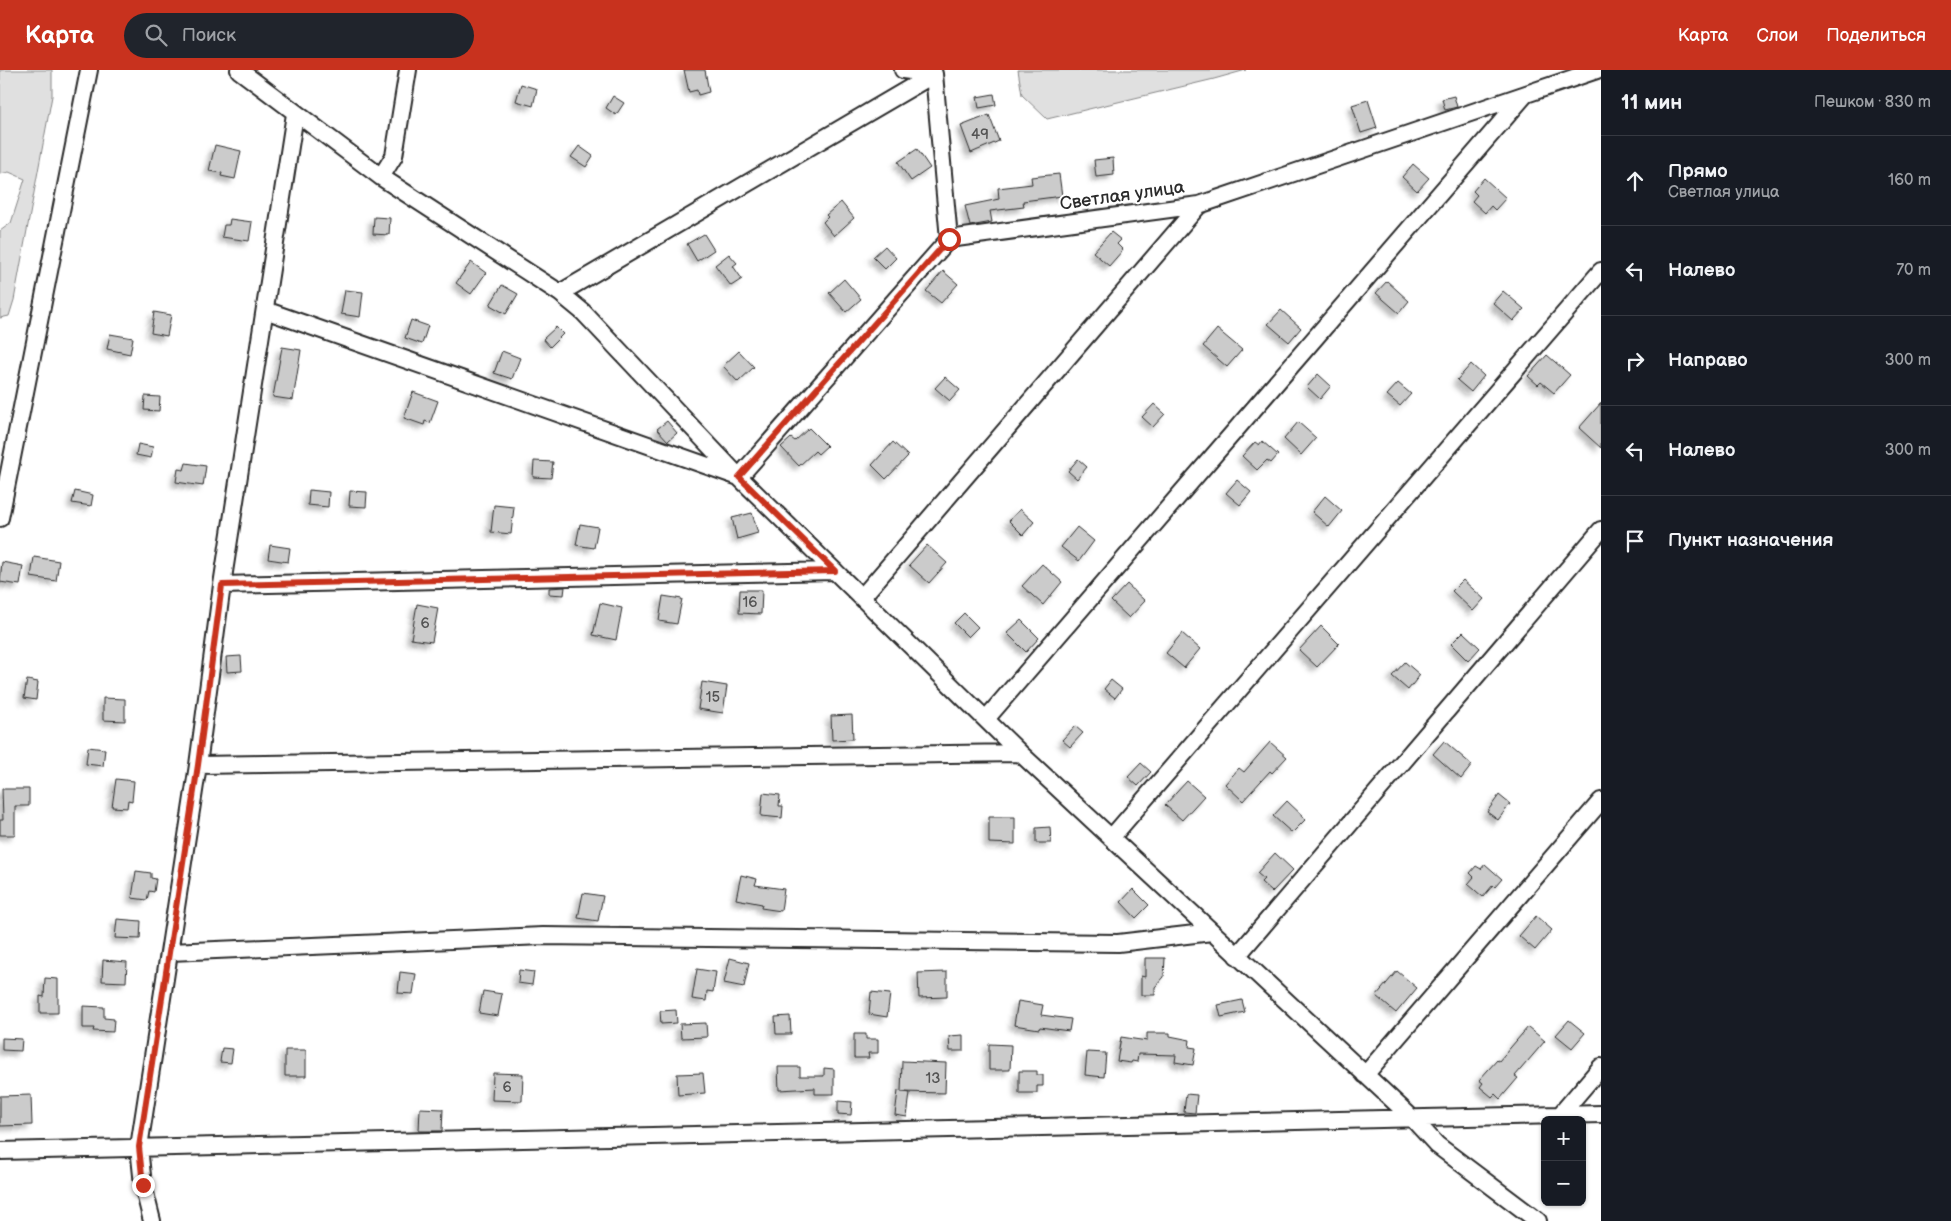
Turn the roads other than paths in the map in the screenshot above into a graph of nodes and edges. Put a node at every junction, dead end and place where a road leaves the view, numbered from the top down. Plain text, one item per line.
1 (89, 70) edge
2 (239, 70) edge
3 (408, 70) edge
4 (903, 70) edge
5 (1597, 70) edge
6 (934, 74) junction
7 (1524, 96) junction
8 (296, 114) junction
9 (381, 177) junction
10 (1199, 205) junction
11 (949, 239) junction
12 (1601, 271) edge
13 (560, 293) junction
14 (265, 310) junction
15 (739, 477) junction
16 (0, 518) edge
17 (1601, 530) edge
18 (835, 571) junction
19 (222, 585) junction
20 (862, 597) junction
21 (986, 720) junction
22 (1020, 753) junction
23 (198, 765) junction
24 (1601, 801) edge
25 (1111, 838) junction
26 (1212, 932) junction
27 (170, 952) junction
28 (1237, 956) junction
29 (1601, 1067) edge
30 (1365, 1075) junction
31 (1601, 1114) edge
32 (1560, 1115) junction
33 (1412, 1118) junction
34 (139, 1147) junction
35 (0, 1151) edge
36 (152, 1221) edge
37 (1538, 1221) edge

1 - 16 street
2 - 8 street
3 - 9 street
4 - 6 street
5 - 7 street, Светлая улица
6 - 11 street
6 - 13 street
7 - 10 street, Светлая улица
7 - 21 street
8 - 9 street
8 - 14 street
9 - 13 street
10 - 11 street, Светлая улица
10 - 20 street
11 - 15 street
12 - 25 street
13 - 15 street
14 - 15 street
14 - 19 street
15 - 18 street
17 - 28 street
18 - 19 street
18 - 20 street
19 - 23 street
20 - 21 street
21 - 22 street
22 - 23 street
22 - 25 street
23 - 27 street
24 - 30 street
25 - 26 street
26 - 27 street
26 - 28 street
27 - 34 street
28 - 30 street
29 - 32 street
30 - 33 street
31 - 32 street
32 - 33 street
33 - 34 street
33 - 37 street
34 - 35 street
34 - 36 street

